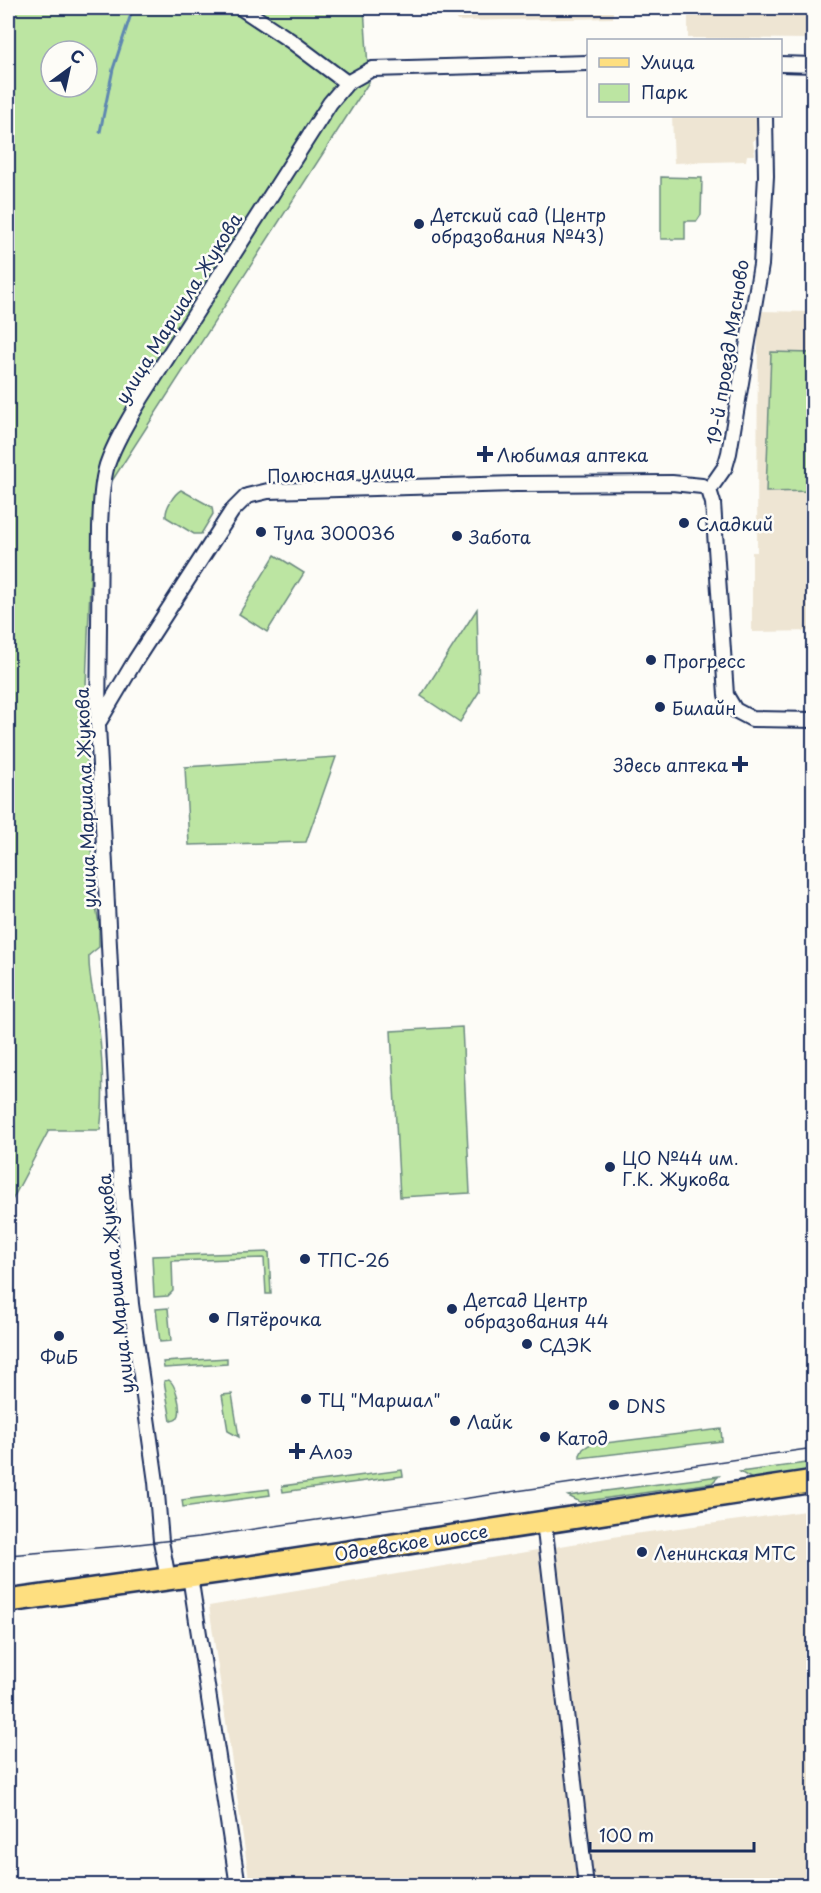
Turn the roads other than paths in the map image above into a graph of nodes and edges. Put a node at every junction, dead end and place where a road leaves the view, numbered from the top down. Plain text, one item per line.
1 (241, 8) edge
2 (587, 63) edge
3 (782, 64) edge
4 (813, 65) edge
5 (347, 83) junction
6 (765, 117) edge
7 (709, 490) junction
8 (813, 720) edge
9 (98, 725) junction
10 (813, 1481) edge
11 (544, 1522) junction
12 (190, 1576) junction
13 (168, 1579) junction
14 (8, 1601) edge
15 (238, 1886) edge
16 (586, 1886) edge

1 - 5 street
2 - 5 street
3 - 4 street
5 - 9 street, улица Маршала Жукова
6 - 7 street, 19-й проезд Мясново
7 - 8 street
7 - 9 street, Полюсная улица
9 - 13 street, улица Маршала Жукова
10 - 11 main road, Одоевское шоссе
11 - 12 main road, Одоевское шоссе
11 - 16 street
12 - 13 main road, Одоевское шоссе
12 - 15 street
13 - 14 main road, Одоевское шоссе

